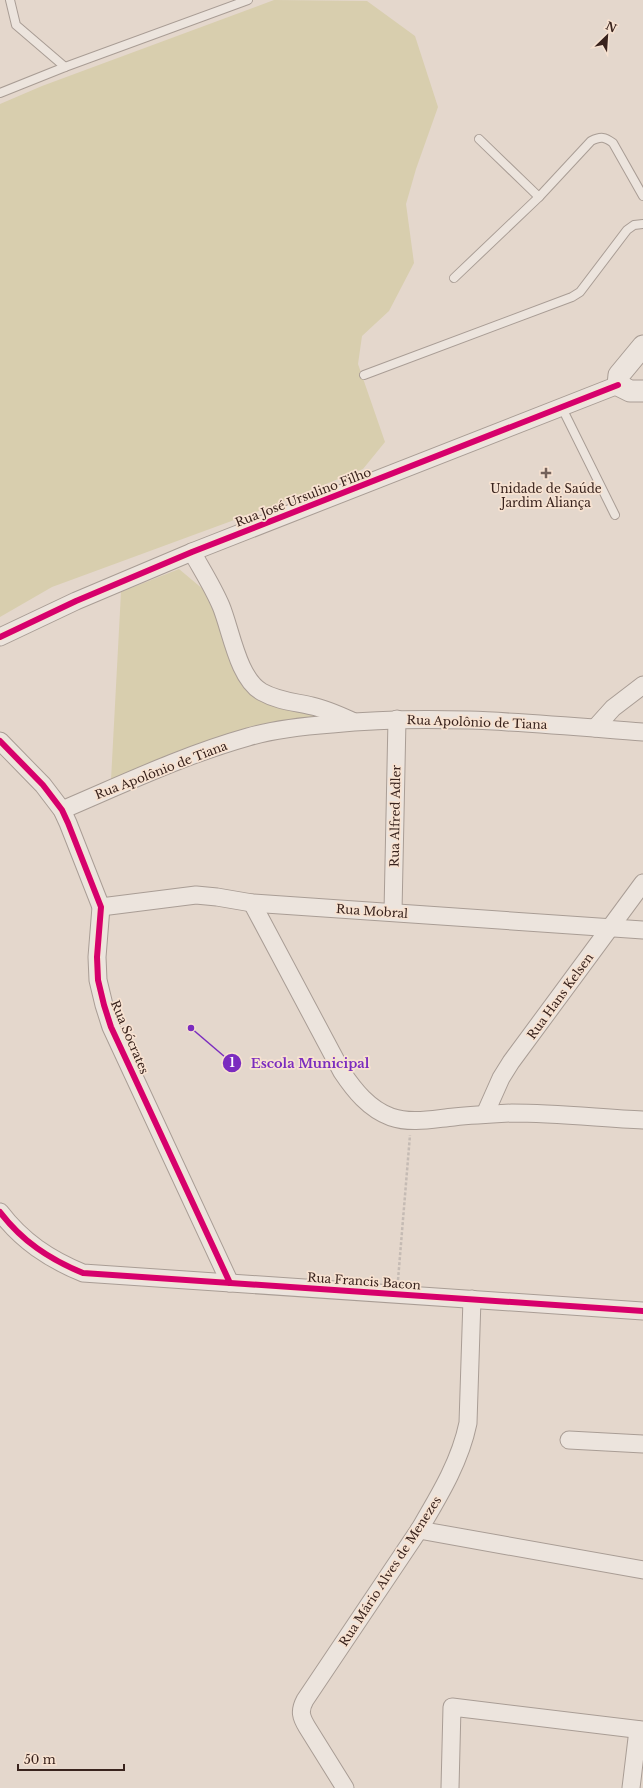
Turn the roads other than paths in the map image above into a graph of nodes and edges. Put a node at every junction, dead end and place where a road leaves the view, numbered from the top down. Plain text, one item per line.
1 (10, 0) edge
2 (248, 0) edge
3 (64, 67) junction
4 (0, 93) edge
5 (479, 139) dead end
6 (643, 196) edge
7 (539, 197) junction
8 (643, 224) edge
9 (454, 278) dead end
10 (643, 346) edge
11 (364, 375) dead end
12 (618, 385) junction
13 (643, 391) edge
14 (562, 408) junction
15 (615, 515) dead end
16 (192, 552) junction
17 (0, 637) edge
18 (643, 685) edge
19 (397, 719) junction
20 (354, 721) junction
21 (595, 728) junction
22 (643, 732) edge
23 (0, 741) edge
24 (62, 810) junction
25 (643, 883) edge
26 (252, 903) junction
27 (102, 907) junction
28 (393, 912) junction
29 (610, 927) junction
30 (643, 930) edge
31 (485, 1114) junction
32 (643, 1120) edge
33 (0, 1212) edge
34 (230, 1283) junction
35 (472, 1299) junction
36 (643, 1311) edge
37 (569, 1440) dead end
38 (643, 1444) edge
39 (419, 1530) junction
40 (643, 1570) edge
41 (641, 1730) edge
42 (345, 1788) edge
43 (450, 1788) edge
44 (631, 1788) edge

1 - 3 lane
2 - 3 lane
3 - 4 lane
5 - 7 lane
6 - 7 lane
7 - 9 lane
8 - 11 lane
10 - 12 street
12 - 13 street
12 - 14 street, Rua José Ursulino Filho
14 - 15 lane
14 - 16 street, Rua José Ursulino Filho
16 - 17 street, Rua José Ursulino Filho
16 - 20 street
18 - 21 street
19 - 20 street, Rua Apolônio de Tiana
19 - 21 street, Rua Apolônio de Tiana
19 - 28 street, Rua Alfred Adler
20 - 24 street, Rua Apolônio de Tiana
21 - 22 street, Rua Apolônio de Tiana
23 - 24 street, Rua Sócrates
24 - 27 street, Rua Sócrates
25 - 29 street, Rua Hans Kelsen
26 - 27 street, Rua Mobral
26 - 28 street, Rua Mobral
26 - 31 street
27 - 34 street, Rua Sócrates
28 - 29 street, Rua Mobral
29 - 30 street, Rua Mobral
29 - 31 street, Rua Hans Kelsen
31 - 32 street
33 - 34 street, Rua Francis Bacon
34 - 35 street, Rua Francis Bacon
35 - 36 street, Rua Francis Bacon
35 - 39 street, Rua Mário Alves de Menezes
37 - 38 street
39 - 40 street
39 - 42 street, Rua Mário Alves de Menezes
41 - 43 street
41 - 44 street

